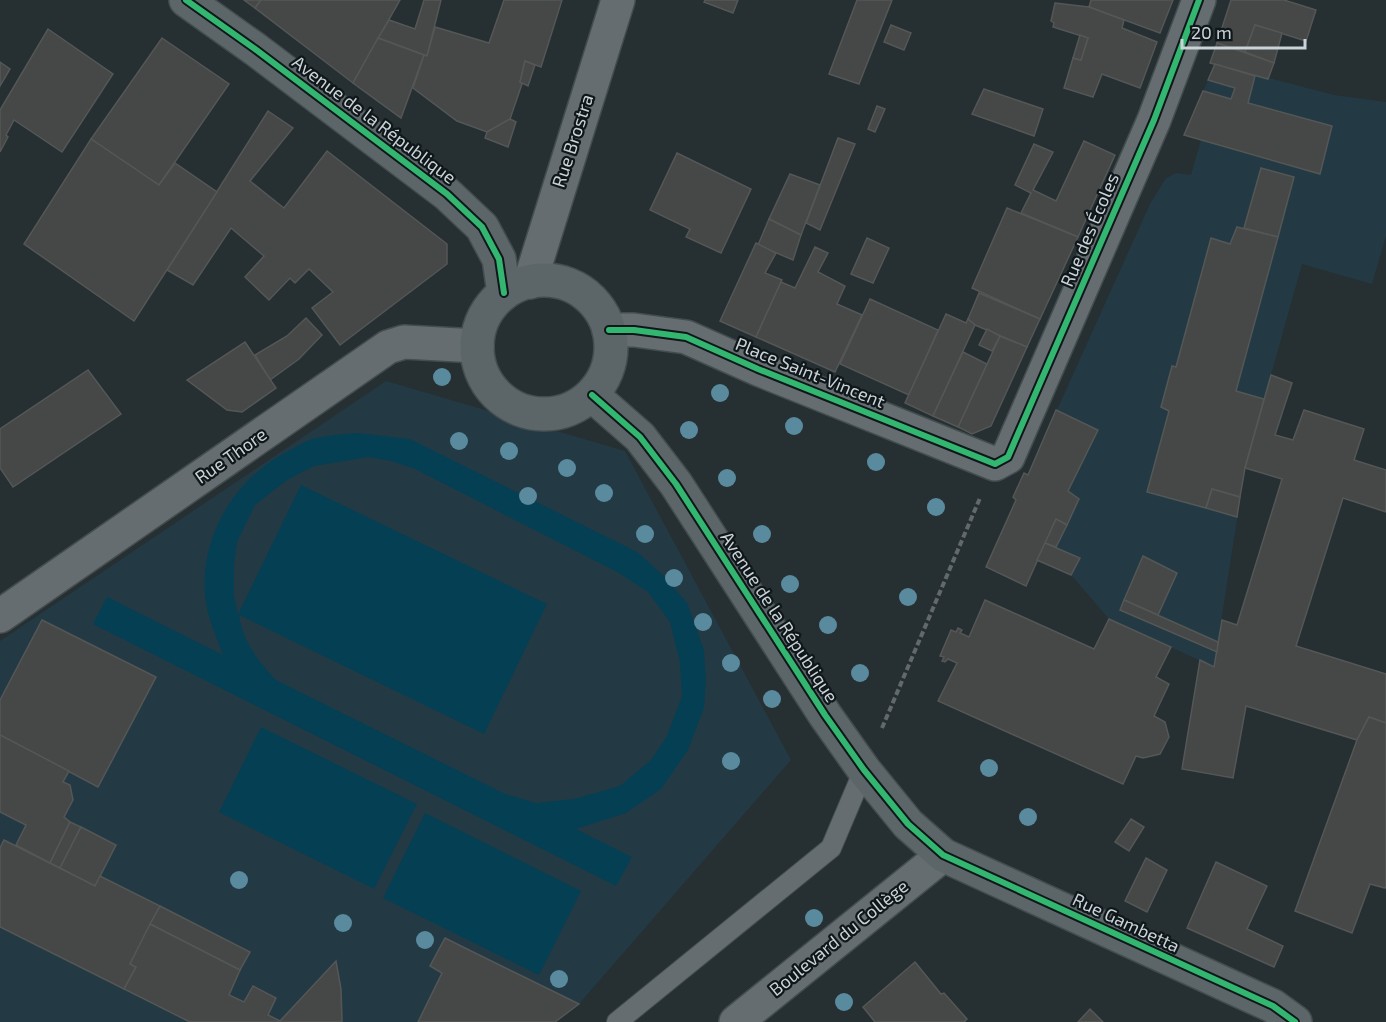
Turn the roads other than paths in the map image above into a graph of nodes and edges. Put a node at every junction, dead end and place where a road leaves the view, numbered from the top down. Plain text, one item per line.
1 (186, 0) edge
2 (618, 0) edge
3 (1199, 0) edge
4 (517, 287) junction
5 (609, 330) junction
6 (477, 346) junction
7 (592, 395) junction
8 (995, 464) joint
9 (0, 616) edge
10 (864, 770) junction
11 (943, 855) junction
12 (617, 1022) edge
13 (736, 1022) edge
14 (1295, 1022) edge

1 - 4 main road, Avenue de la République
2 - 4 street, Rue Brostra
3 - 8 street, Rue des Écoles
4 - 5 main road
4 - 6 main road
5 - 7 main road
5 - 8 street, Place Saint-Vincent
6 - 7 main road
6 - 9 street, Rue Thore
7 - 10 main road, Avenue de la République
10 - 11 main road, Avenue de la République
10 - 12 lane
11 - 13 street, Boulevard du Collège
11 - 14 main road, Rue Gambetta

